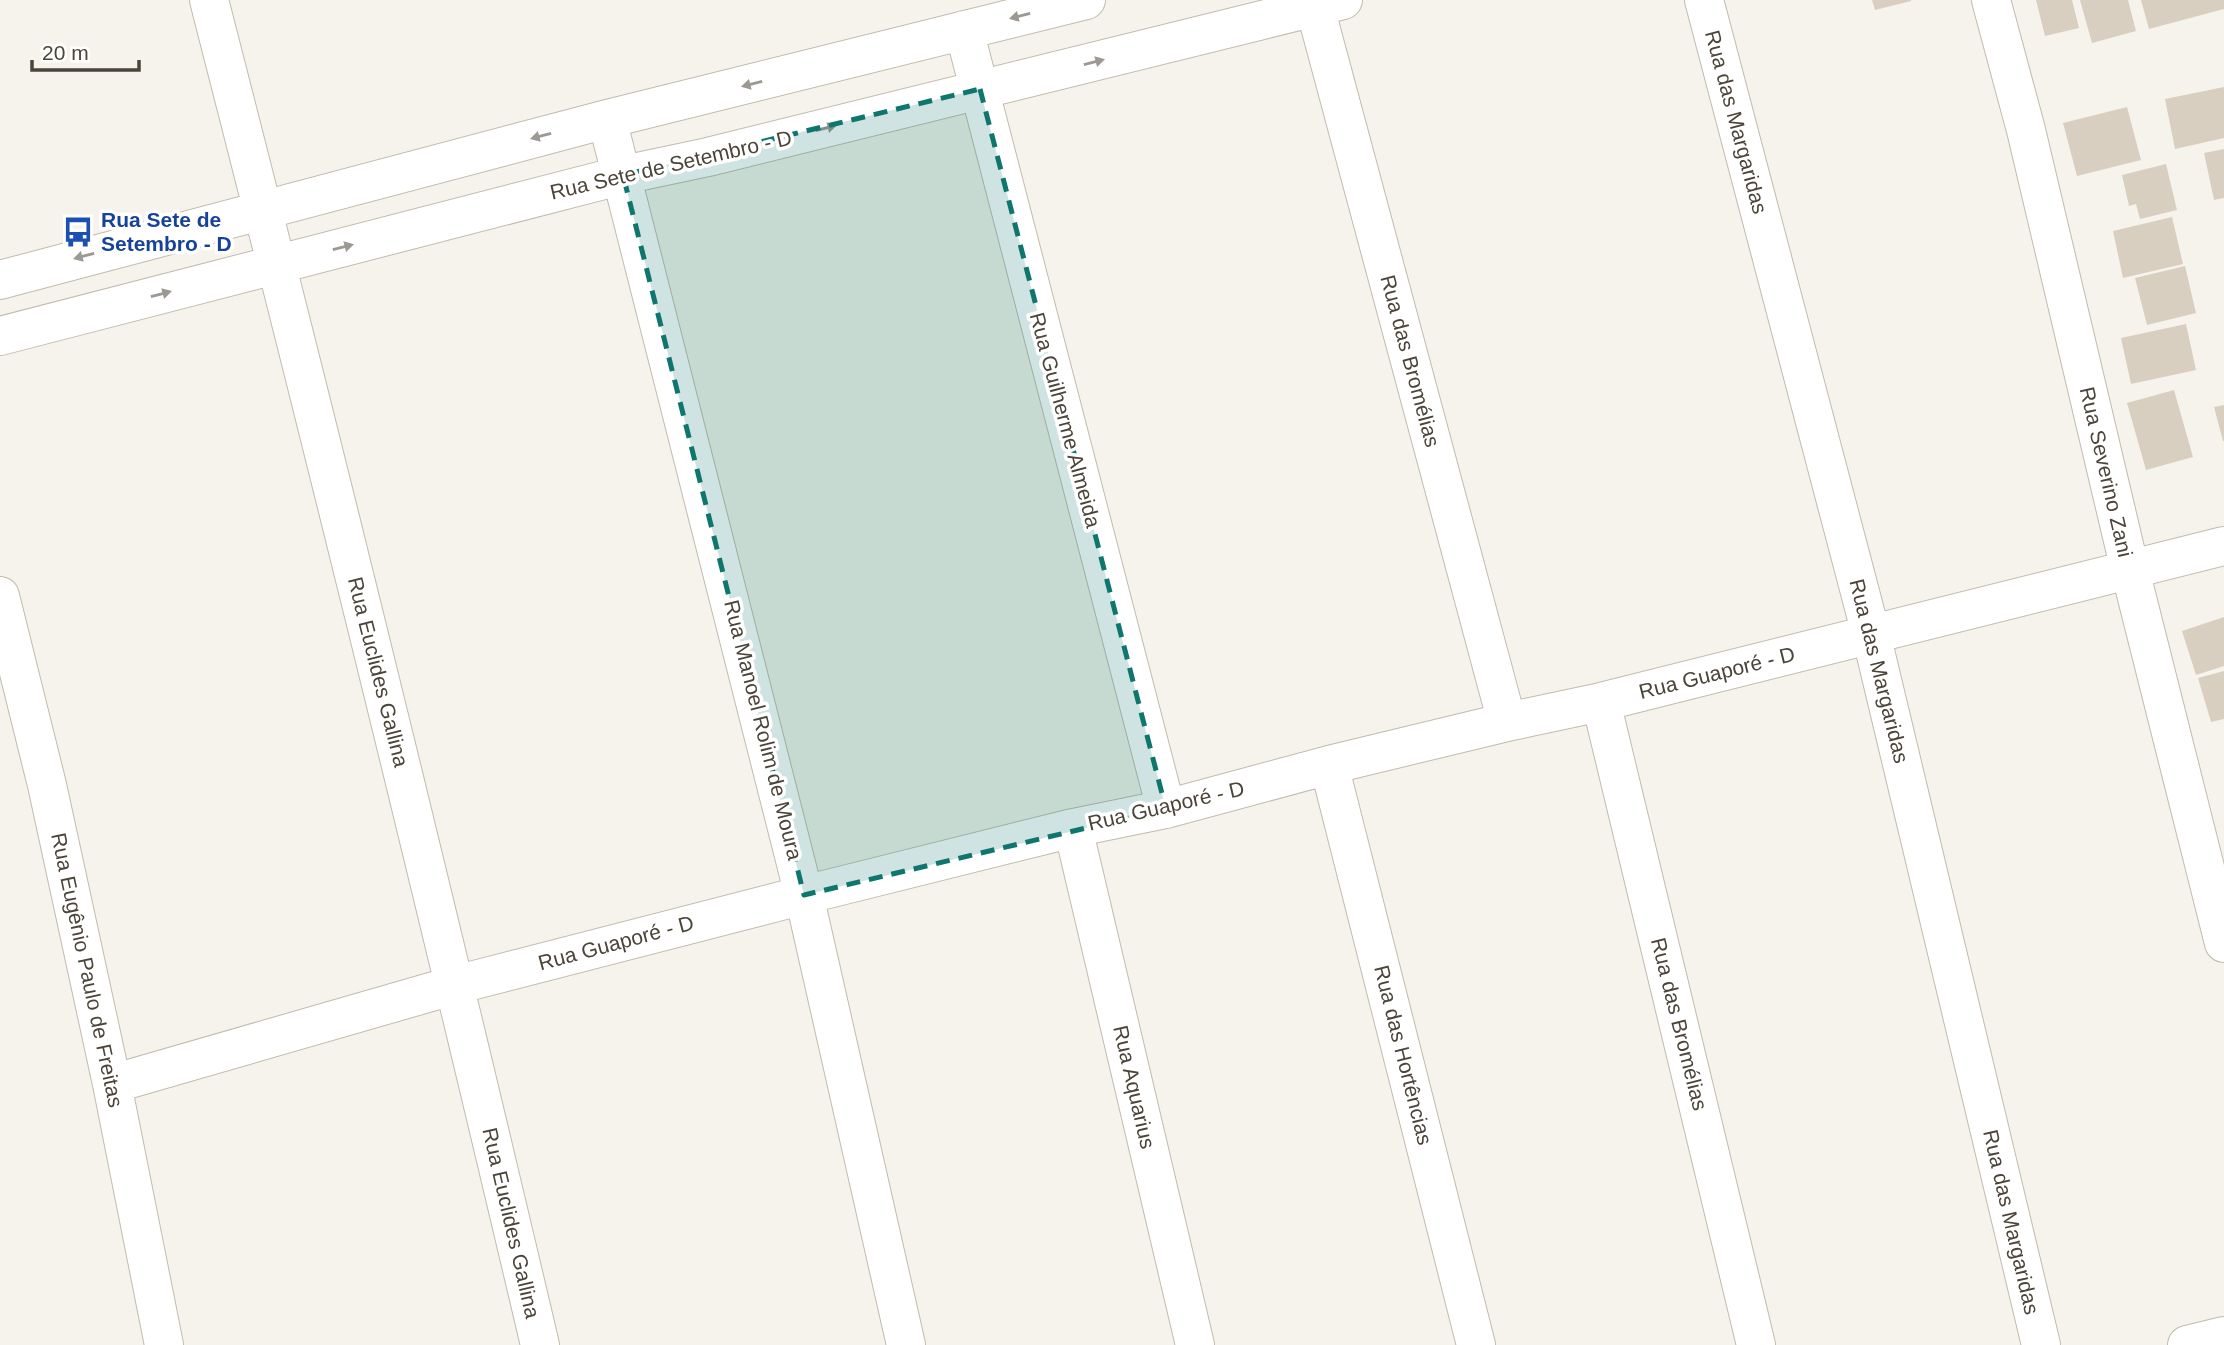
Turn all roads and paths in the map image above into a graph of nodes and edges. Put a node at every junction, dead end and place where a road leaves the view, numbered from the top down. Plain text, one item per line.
1 (209, 0) edge
2 (1086, 0) edge
3 (1704, 0) edge
4 (1991, 0) edge
5 (1323, 3) edge
6 (964, 30) junction
7 (980, 89) junction
8 (607, 119) junction
9 (623, 174) junction
10 (263, 212) junction
11 (277, 264) junction
12 (0, 279) edge
13 (0, 336) edge
14 (2224, 546) edge
15 (2130, 570) junction
16 (0, 596) edge
17 (1871, 634) junction
18 (1601, 702) junction
19 (1507, 722) junction
20 (1329, 765) junction
21 (1166, 809) junction
22 (1073, 828) junction
23 (804, 894) junction
24 (2224, 943) edge
25 (455, 985) junction
26 (112, 1084) junction
27 (2224, 1336) edge
28 (164, 1345) edge
29 (540, 1345) edge
30 (906, 1345) edge
31 (1195, 1345) edge
32 (1476, 1345) edge
33 (1756, 1345) edge
34 (2041, 1345) edge
35 (2187, 1345) edge

1 - 10 street, Rua Euclides Gallina
2 -> 6 street
3 - 17 street, Rua das Margaridas
4 - 15 street, Rua Severino Zani
7 -> 5 street, Rua Sete de Setembro - D
5 - 19 street, Rua das Bromélias
6 - 7 street, Rua Guilherme Almeida
6 -> 8 street
9 -> 7 street, Rua Sete de Setembro - D
7 - 21 street, Rua Guilherme Almeida
8 - 9 street, Rua Manoel Rolim de Moura
8 -> 10 street
11 -> 9 street, Rua Sete de Setembro - D
9 - 23 street, Rua Manoel Rolim de Moura
10 - 11 street, Rua Euclides Gallina
10 -> 12 street
13 -> 11 street, Rua Sete de Setembro - D
11 - 25 street, Rua Euclides Gallina
14 - 15 street, Rua Guaporé - D
15 - 17 street, Rua Guaporé - D
15 - 24 street, Rua Severino Zani
16 - 26 street, Rua Eugênio Paulo de Freitas
17 - 18 street, Rua Guaporé - D
17 - 34 street, Rua das Margaridas
18 - 19 street, Rua Guaporé - D
18 - 33 street, Rua das Bromélias
19 - 20 street, Rua Guaporé - D
20 - 21 street, Rua Guaporé - D
20 - 32 street, Rua das Hortências
21 - 22 street, Rua Guaporé - D
22 - 23 street, Rua Guaporé - D
22 - 31 street, Rua Aquarius
23 - 25 street, Rua Guaporé - D
23 - 30 street, Rua Manoel Rolim de Moura
25 - 26 street, Rua Guaporé - D
25 - 29 street, Rua Euclides Gallina
26 - 28 street, Rua Eugênio Paulo de Freitas
27 - 35 street

